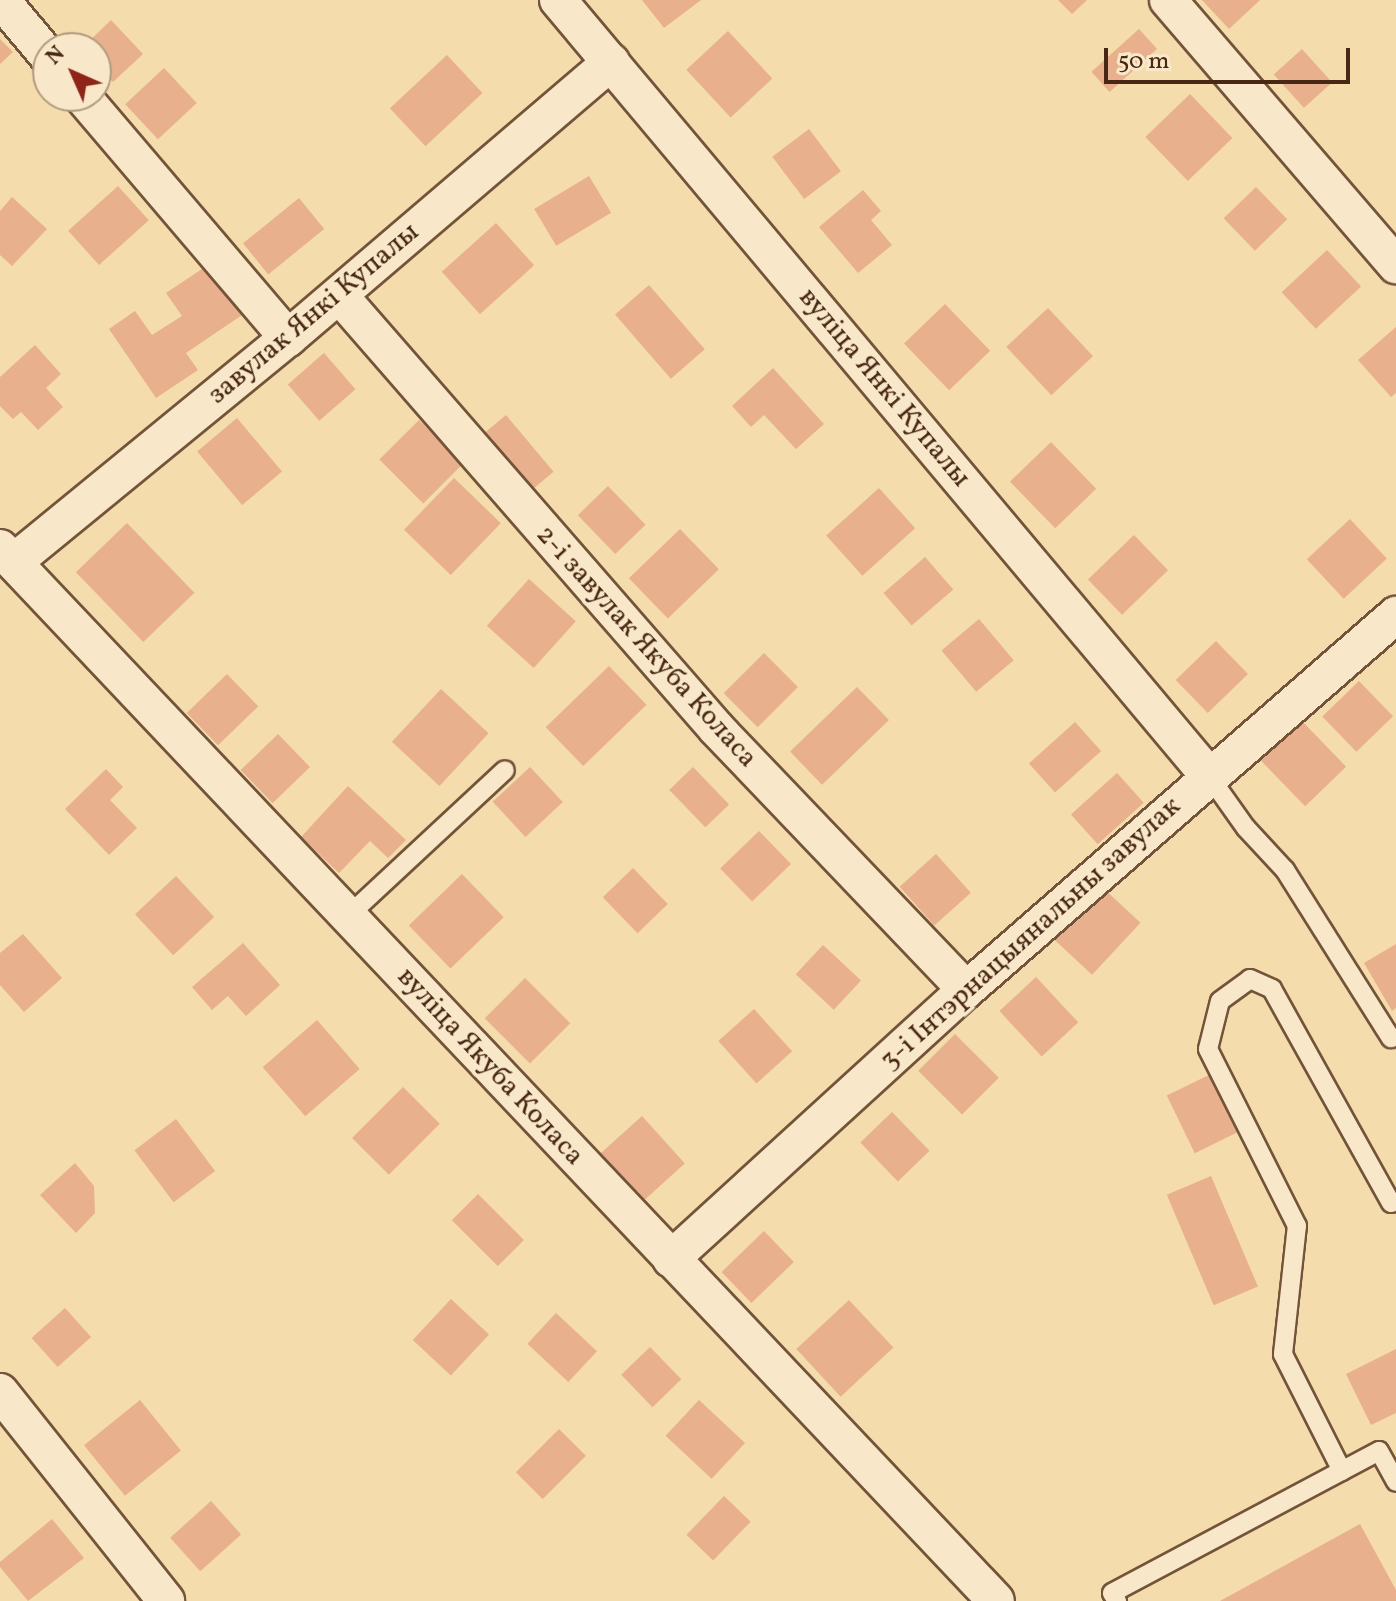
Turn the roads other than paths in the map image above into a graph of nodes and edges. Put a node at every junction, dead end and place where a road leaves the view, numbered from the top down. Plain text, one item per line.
1 (1, 0) edge
2 (558, 0) edge
3 (1168, 0) edge
4 (32, 37) edge
5 (611, 62) junction
6 (96, 112) edge
7 (1396, 265) edge
8 (339, 295) junction
9 (288, 338) junction
10 (7, 555) edge
11 (1396, 615) edge
12 (505, 770) dead end
13 (1209, 776) junction
14 (348, 916) junction
15 (966, 990) junction
16 (1391, 1038) dead end
17 (1391, 1203) dead end
18 (671, 1259) junction
19 (0, 1392) edge
20 (1342, 1471) junction
21 (1396, 1482) edge
22 (981, 1596) edge
23 (166, 1601) edge
24 (1117, 1601) edge

1 - 4 street
2 - 5 street, вуліца Янкі Купалы
3 - 7 street
5 - 8 street, завулак Янкі Купалы
5 - 13 street, вуліца Янкі Купалы
6 - 9 street
8 - 9 street, завулак Янкі Купалы
8 - 15 street, 2-і завулак Якуба Коласа
9 - 10 street, завулак Янкі Купалы
10 - 14 street, вуліца Якуба Коласа
11 - 13 street, 3-і Інтэрнацыянальны завулак
12 - 14 lane
13 - 15 street, 3-і Інтэрнацыянальны завулак
13 - 16 lane
14 - 18 street, вуліца Якуба Коласа
15 - 18 street, 3-і Інтэрнацыянальны завулак
17 - 20 lane
18 - 22 street, вуліца Якуба Коласа
19 - 23 street
20 - 21 lane
20 - 24 lane

